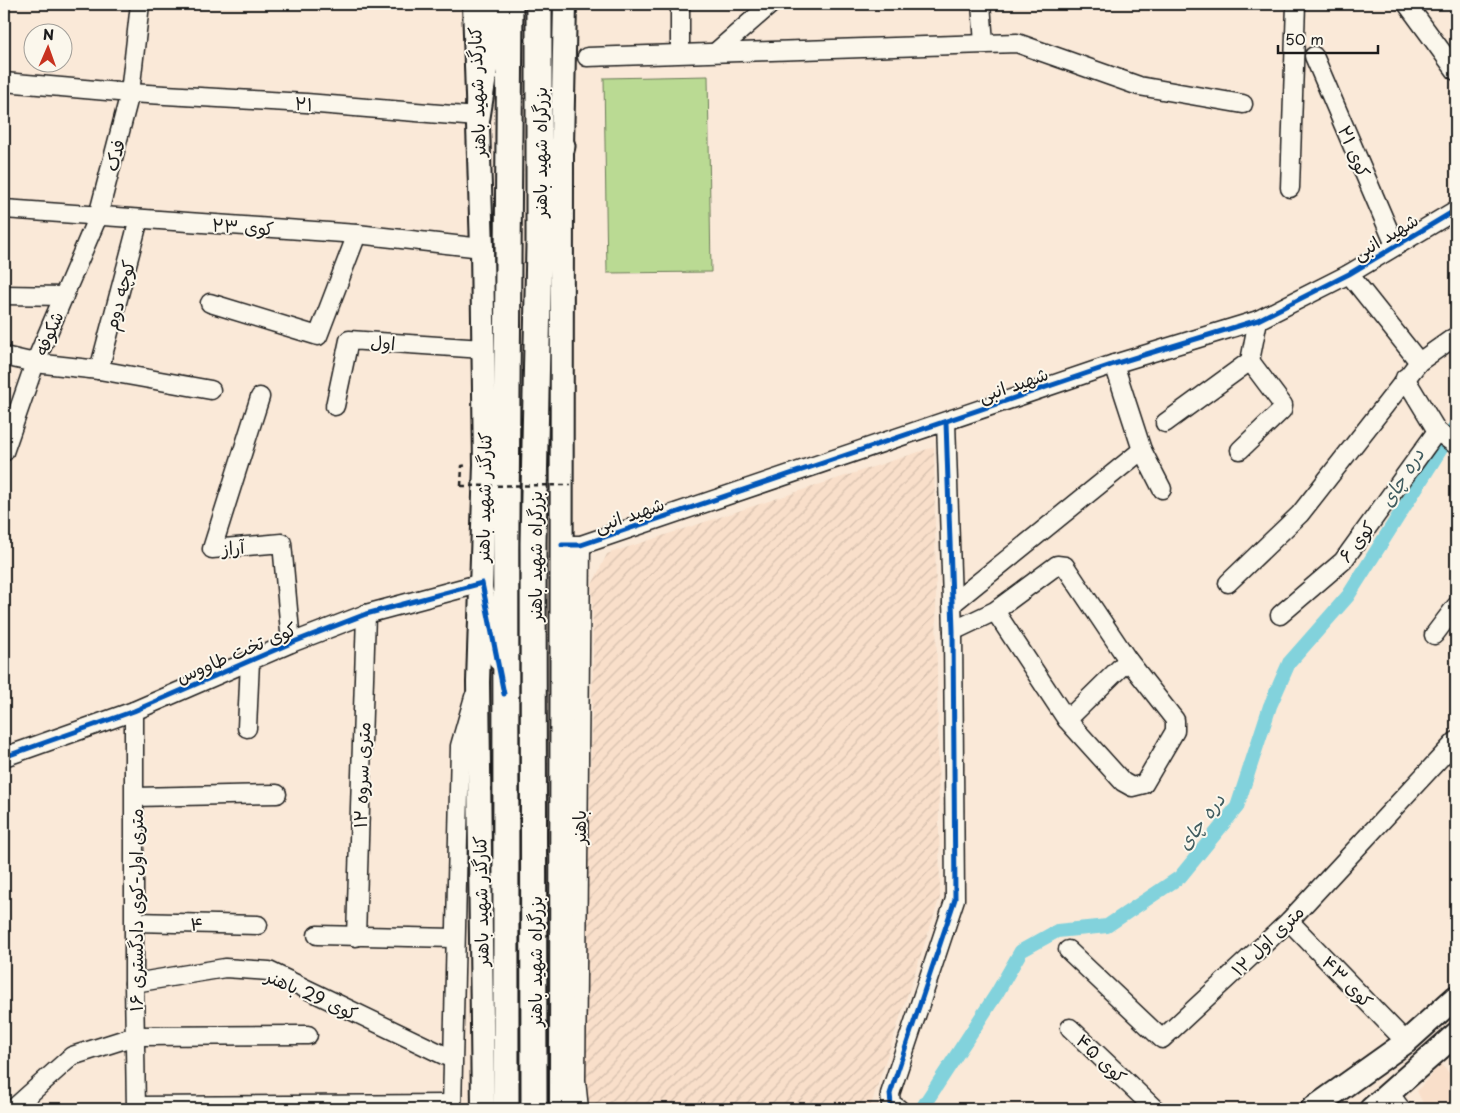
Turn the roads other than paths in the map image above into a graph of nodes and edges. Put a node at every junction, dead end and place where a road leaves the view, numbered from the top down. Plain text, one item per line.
1 (140, 4) edge
2 (474, 4) edge
3 (495, 4) edge
4 (510, 4) edge
5 (539, 4) edge
6 (565, 4) edge
7 (680, 4) edge
8 (771, 4) edge
9 (981, 4) edge
10 (1296, 4) edge
11 (1407, 4) edge
12 (984, 44) junction
13 (716, 52) junction
14 (680, 53) junction
15 (1314, 56) dead end
16 (587, 57) dead end
17 (1456, 71) edge
18 (4, 82) edge
19 (130, 93) junction
20 (1243, 104) dead end
21 (477, 117) junction
22 (562, 146) junction
23 (1290, 188) dead end
24 (4, 209) edge
25 (1456, 210) edge
26 (98, 216) junction
27 (139, 219) junction
28 (356, 234) junction
29 (539, 245) junction
30 (1395, 245) junction
31 (482, 248) junction
32 (1349, 274) junction
33 (4, 295) edge
34 (64, 296) junction
35 (210, 303) dead end
36 (1258, 320) junction
37 (1453, 338) dead end
38 (483, 349) junction
39 (4, 356) edge
40 (1250, 361) junction
41 (1419, 362) junction
42 (35, 363) junction
43 (1114, 364) junction
44 (99, 370) junction
45 (1405, 378) junction
46 (211, 390) dead end
47 (260, 396) dead end
48 (335, 406) dead end
49 (946, 422) junction
50 (1166, 423) dead end
51 (1437, 431) junction
52 (6, 441) edge
53 (1456, 445) edge
54 (1142, 450) junction
55 (1240, 450) dead end
56 (1162, 489) dead end
57 (571, 545) junction
58 (482, 583) junction
59 (1228, 583) dead end
60 (952, 604) junction
61 (1456, 606) edge
62 (995, 611) junction
63 (366, 614) junction
64 (1280, 615) dead end
65 (953, 631) junction
66 (1434, 635) dead end
67 (290, 643) junction
68 (1128, 660) junction
69 (250, 661) junction
70 (478, 682) junction
71 (504, 694) junction
72 (134, 711) junction
73 (1067, 720) junction
74 (247, 728) dead end
75 (1456, 741) edge
76 (4, 757) edge
77 (277, 794) dead end
78 (136, 797) junction
79 (1289, 921) junction
80 (135, 922) junction
81 (258, 924) dead end
82 (317, 935) dead end
83 (356, 937) junction
84 (455, 938) junction
85 (1068, 950) dead end
86 (134, 983) junction
87 (1456, 997) edge
88 (1070, 1028) dead end
89 (1456, 1034) edge
90 (308, 1035) dead end
91 (135, 1036) junction
92 (1406, 1042) junction
93 (452, 1059) junction
94 (1395, 1101) edge
95 (375, 1107) edge
96 (451, 1107) edge
97 (895, 1107) edge
98 (136, 1108) edge
99 (13, 1109) edge
100 (483, 1109) edge
101 (506, 1109) edge
102 (534, 1109) edge
103 (561, 1109) edge
104 (579, 1109) edge
105 (1155, 1109) edge
106 (1312, 1109) edge
107 (1371, 1109) edge

1 - 19 street, فدک
2 - 21 main road, کنارگذر شهید باهنر
3 - 21 highway
4 - 71 highway, بزرگراه شهید باهنر
5 - 29 highway, بزرگراه شهید باهنر
6 - 22 main road
7 - 14 street
8 - 13 street
9 - 12 street
10 - 23 street
11 - 17 street
12 - 13 street
12 - 20 street
13 - 14 street
14 - 16 street
15 - 30 street, کوی ۲۱
18 - 19 street, ۲۱
19 - 21 street, ۲۱
19 - 26 street, فدک
21 - 31 main road, کنارگذر شهید باهنر
22 - 29 highway
22 - 57 main road
24 - 26 street, کوی ۲۳
25 - 30 street, شهید انبی
26 - 27 street, کوی ۲۳
26 - 34 street, شکوفه
27 - 28 street, کوی ۲۳
27 - 44 street, کوچه دوم
28 - 31 street, کوی ۲۳
28 - 35 street
29 - 102 highway, بزرگراه شهید باهنر
30 - 32 street, شهید انبی
31 - 38 main road, کنارگذر شهید باهنر
32 - 36 street, شهید انبی
32 - 41 street
33 - 34 street
34 - 42 street, شکوفه
36 - 40 street
36 - 43 street, شهید انبی
37 - 41 street
38 - 48 street, اول
38 - 58 main road, کنارگذر شهید باهنر
39 - 42 street
40 - 50 street
40 - 55 street
41 - 45 street
42 - 44 street
42 - 52 street, شکوفه
43 - 49 street, شهید انبی
43 - 54 street
44 - 46 street
45 - 51 street
45 - 59 street
47 - 67 street, آراز
49 - 57 street, شهید انبی
49 - 60 street
51 - 53 street
51 - 64 street, کوی ۶
54 - 56 street
54 - 60 street
57 - 103 main road
57 - 104 street, باهنر
58 - 63 street, کوی تخت طاووس
58 - 70 main road, کنارگذر شهید باهنر
58 - 71 street
60 - 65 street
61 - 66 street
62 - 65 street
62 - 68 street
62 - 73 street
63 - 67 street, کوی تخت طاووس
63 - 83 street, ۱۲ متری سروه
65 - 97 street
67 - 69 street, کوی تخت طاووس
68 - 73 street
68 - 73 street
69 - 72 street, کوی تخت طاووس
69 - 74 street
70 - 84 street
70 - 100 main road, کنارگذر شهید باهنر
71 - 101 highway, بزرگراه شهید باهنر
72 - 76 street, کوی تخت طاووس
72 - 78 street, ۱۶ متری اول-کوی دادگستری
75 - 79 street, ۱۲ متری اول
77 - 78 street
78 - 80 street, ۱۶ متری اول-کوی دادگستری
79 - 85 street, ۱۲ متری اول
79 - 92 street, کوی ۴۳
80 - 81 street, ۴
80 - 86 street, ۱۶ متری اول-کوی دادگستری
82 - 83 street
83 - 84 street
84 - 93 street
86 - 91 street, ۱۶ متری اول-کوی دادگستری
86 - 93 street, کوی 29 باهنر
87 - 92 main road
88 - 105 street, کوی ۴۵
89 - 94 main road
90 - 91 street
91 - 98 street, ۱۶ متری اول-کوی دادگستری
91 - 99 street
92 - 106 main road
93 - 96 street
94 - 107 main road
95 - 96 street
95 - 98 street

